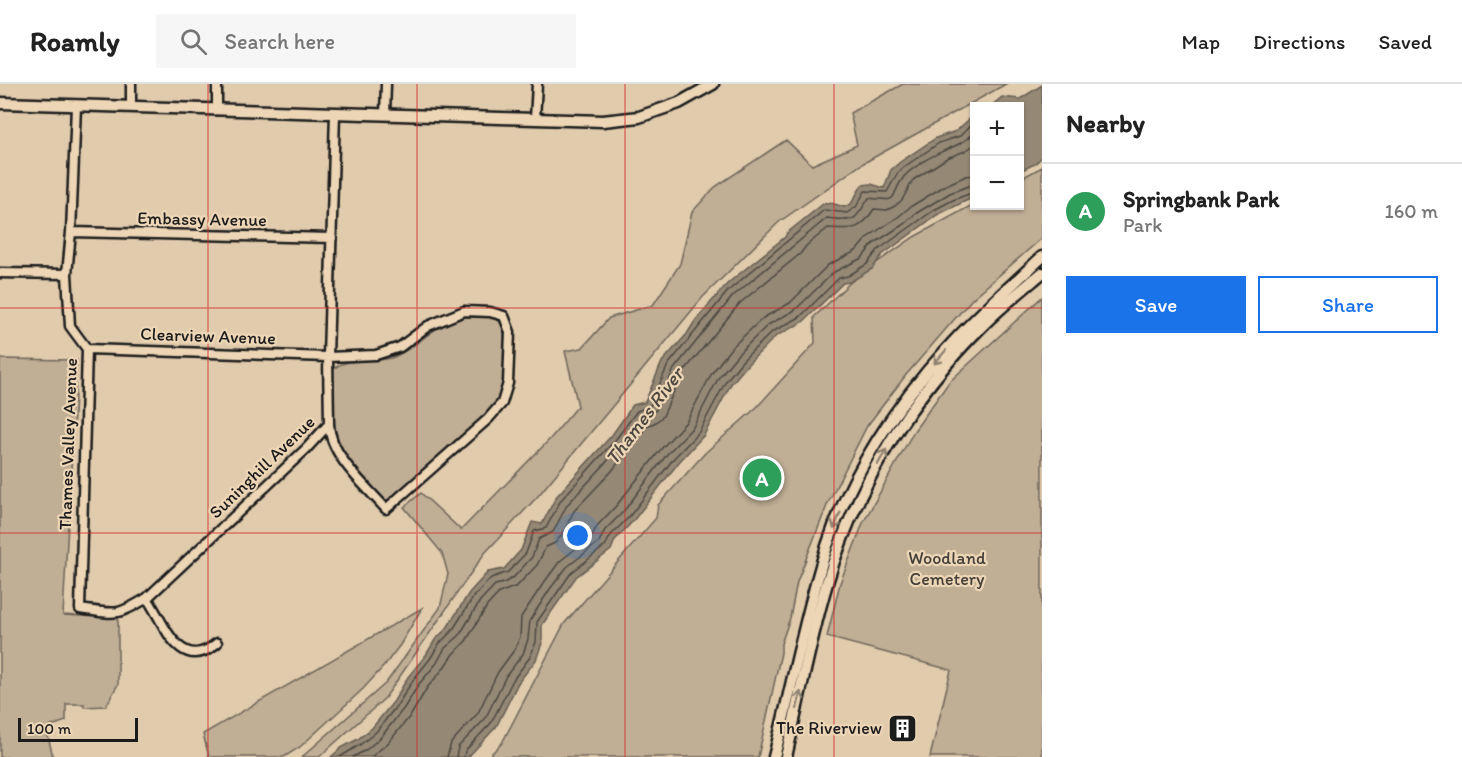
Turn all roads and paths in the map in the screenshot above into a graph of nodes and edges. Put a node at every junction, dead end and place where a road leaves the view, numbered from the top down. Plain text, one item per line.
1 (131, 84) edge
2 (218, 84) edge
3 (386, 84) edge
4 (537, 84) edge
5 (713, 84) edge
6 (700, 87) edge
7 (0, 103) edge
8 (76, 105) junction
9 (131, 107) junction
10 (217, 110) junction
11 (335, 113) junction
12 (386, 115) junction
13 (535, 119) junction
14 (71, 232) junction
15 (332, 238) junction
16 (1042, 257) edge
17 (0, 273) edge
18 (1042, 273) edge
19 (67, 274) junction
20 (87, 349) junction
21 (328, 357) junction
22 (329, 424) junction
23 (147, 598) junction
24 (80, 609) joint
25 (217, 643) dead end
26 (774, 757) edge
27 (786, 757) edge

1 - 9 street
2 - 10 street
3 - 12 street
4 - 13 street
5 - 6 main road
6 - 13 main road
7 - 8 main road
8 - 9 main road
8 - 14 street, Thames Valley Avenue
9 - 10 main road
10 - 11 main road
11 - 12 main road
11 - 15 street, Suninghill Avenue
12 - 13 main road
14 - 15 street, Embassy Avenue
14 - 19 street, Thames Valley Avenue
15 - 21 street, Suninghill Avenue
16 -> 26 main road
17 - 19 street
27 -> 18 main road
19 - 20 street, Thames Valley Avenue
20 - 21 street, Clearview Avenue
20 - 24 street, Thames Valley Avenue
21 - 22 street, Suninghill Avenue
21 - 22 street, Clearview Avenue
22 - 23 street, Suninghill Avenue
23 - 24 street, Suninghill Avenue
23 - 25 street

